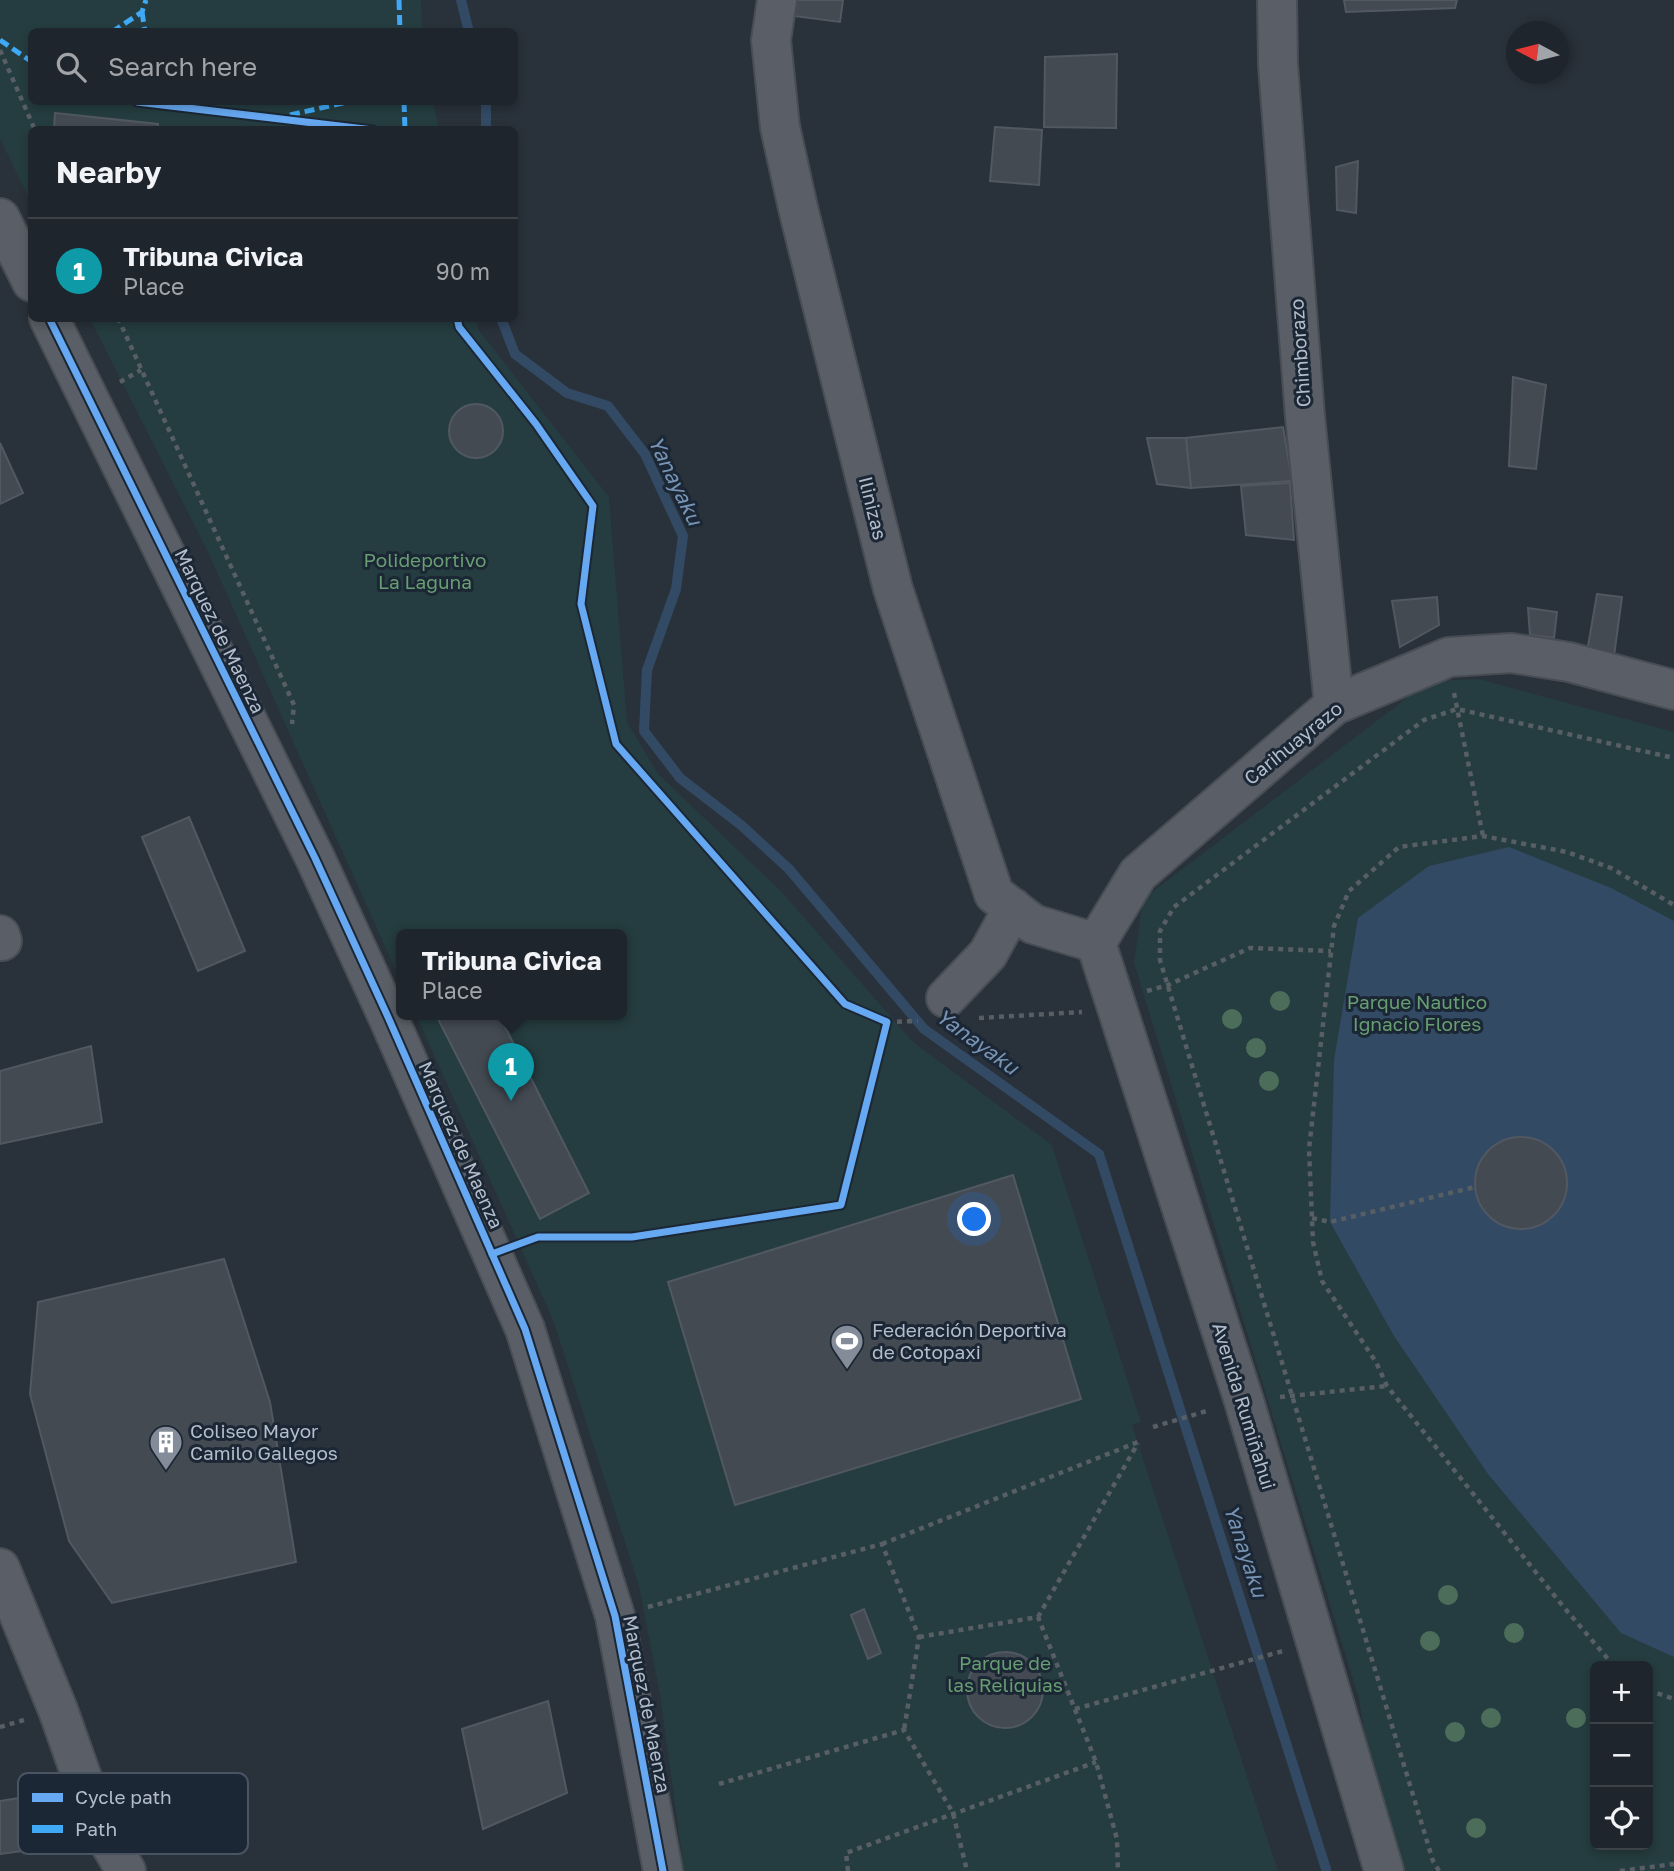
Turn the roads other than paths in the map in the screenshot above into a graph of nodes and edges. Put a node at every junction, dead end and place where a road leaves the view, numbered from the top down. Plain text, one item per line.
1 (777, 0) edge
2 (1277, 0) edge
3 (0, 218) edge
4 (17, 268) edge
5 (51, 322) edge
6 (1674, 690) edge
7 (1334, 705) junction
8 (1013, 908) junction
9 (1096, 943) junction
10 (950, 1012) road end
11 (0, 1568) edge
12 (80, 1773) edge
13 (116, 1854) edge
14 (126, 1871) edge
15 (663, 1871) edge
16 (1384, 1871) edge

1 - 8 street, Ilinizas
2 - 7 street, Chimborazo
3 - 4 street
5 - 15 street, Marquez de Maenza
6 - 7 street, Carihuayrazo
7 - 9 street, Carihuayrazo
8 - 9 street, Ilinizas
8 - 10 street
9 - 16 street, Avenida Rumiñahui
11 - 12 street
13 - 14 street

